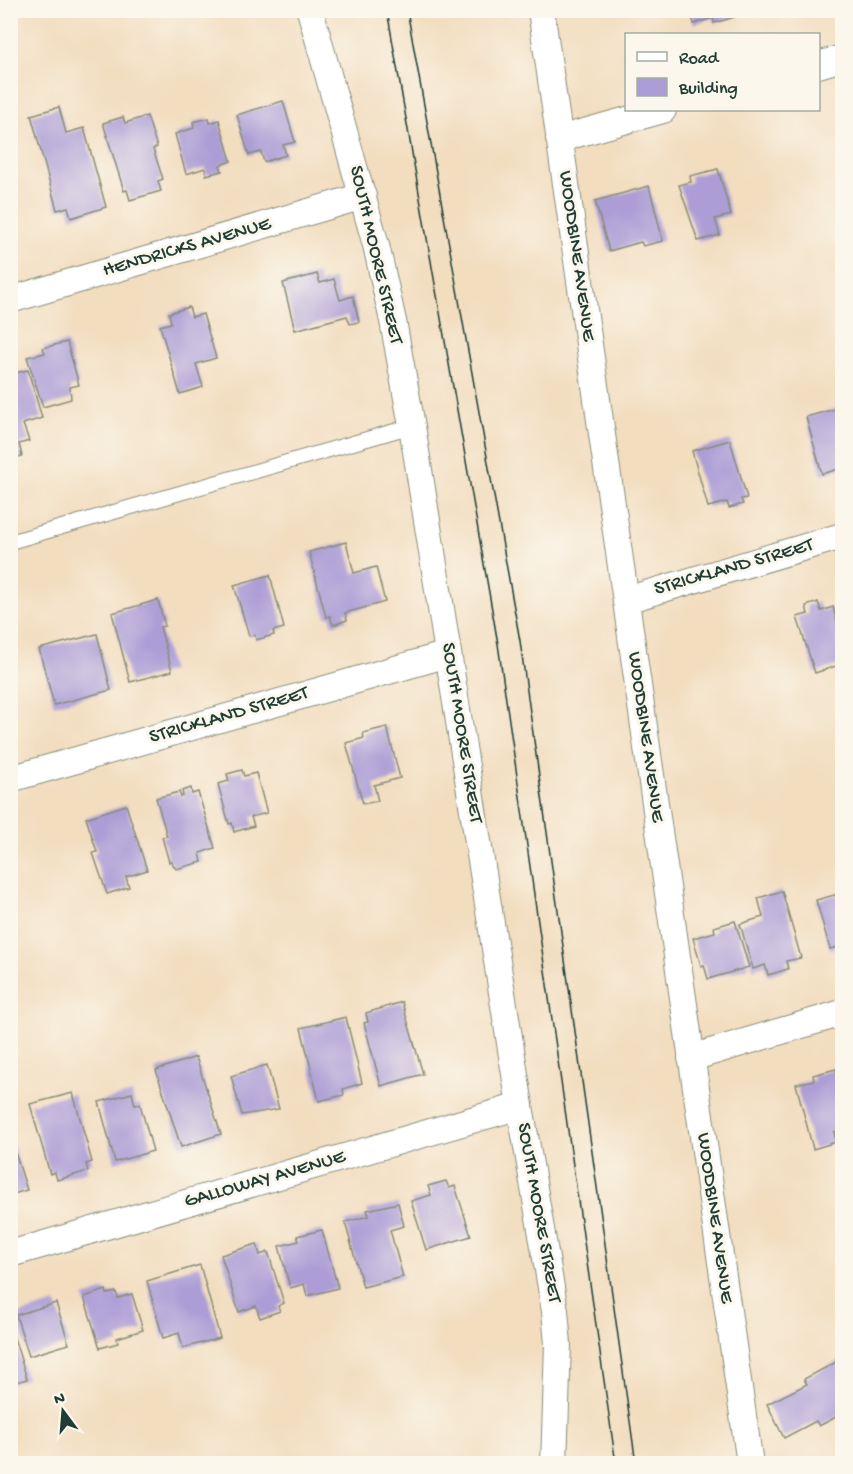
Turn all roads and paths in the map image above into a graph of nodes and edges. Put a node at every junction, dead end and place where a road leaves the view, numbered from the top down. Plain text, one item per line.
1 (310, 10) edge
2 (541, 10) edge
3 (843, 58) edge
4 (820, 64) edge
5 (660, 111) edge
6 (559, 140) junction
7 (363, 196) junction
8 (10, 300) edge
9 (412, 426) junction
10 (843, 536) edge
11 (10, 542) edge
12 (626, 600) junction
13 (448, 654) junction
14 (10, 779) edge
15 (843, 1012) edge
16 (692, 1058) junction
17 (520, 1106) junction
18 (10, 1254) edge
19 (554, 1464) edge
20 (750, 1464) edge

1 - 7 street, SOUTH MOORE STREET
2 - 6 street, WOODBINE AVENUE
3 - 4 street
5 - 6 street
6 - 12 street, WOODBINE AVENUE
7 - 8 street, HENDRICKS AVENUE
7 - 9 street, SOUTH MOORE STREET
9 - 11 lane
9 - 13 street, SOUTH MOORE STREET
10 - 12 street, STRICKLAND STREET
12 - 16 street, WOODBINE AVENUE
13 - 14 street, STRICKLAND STREET
13 - 17 street, SOUTH MOORE STREET
15 - 16 street
16 - 20 street, WOODBINE AVENUE
17 - 18 street, GALLOWAY AVENUE
17 - 19 street, SOUTH MOORE STREET

